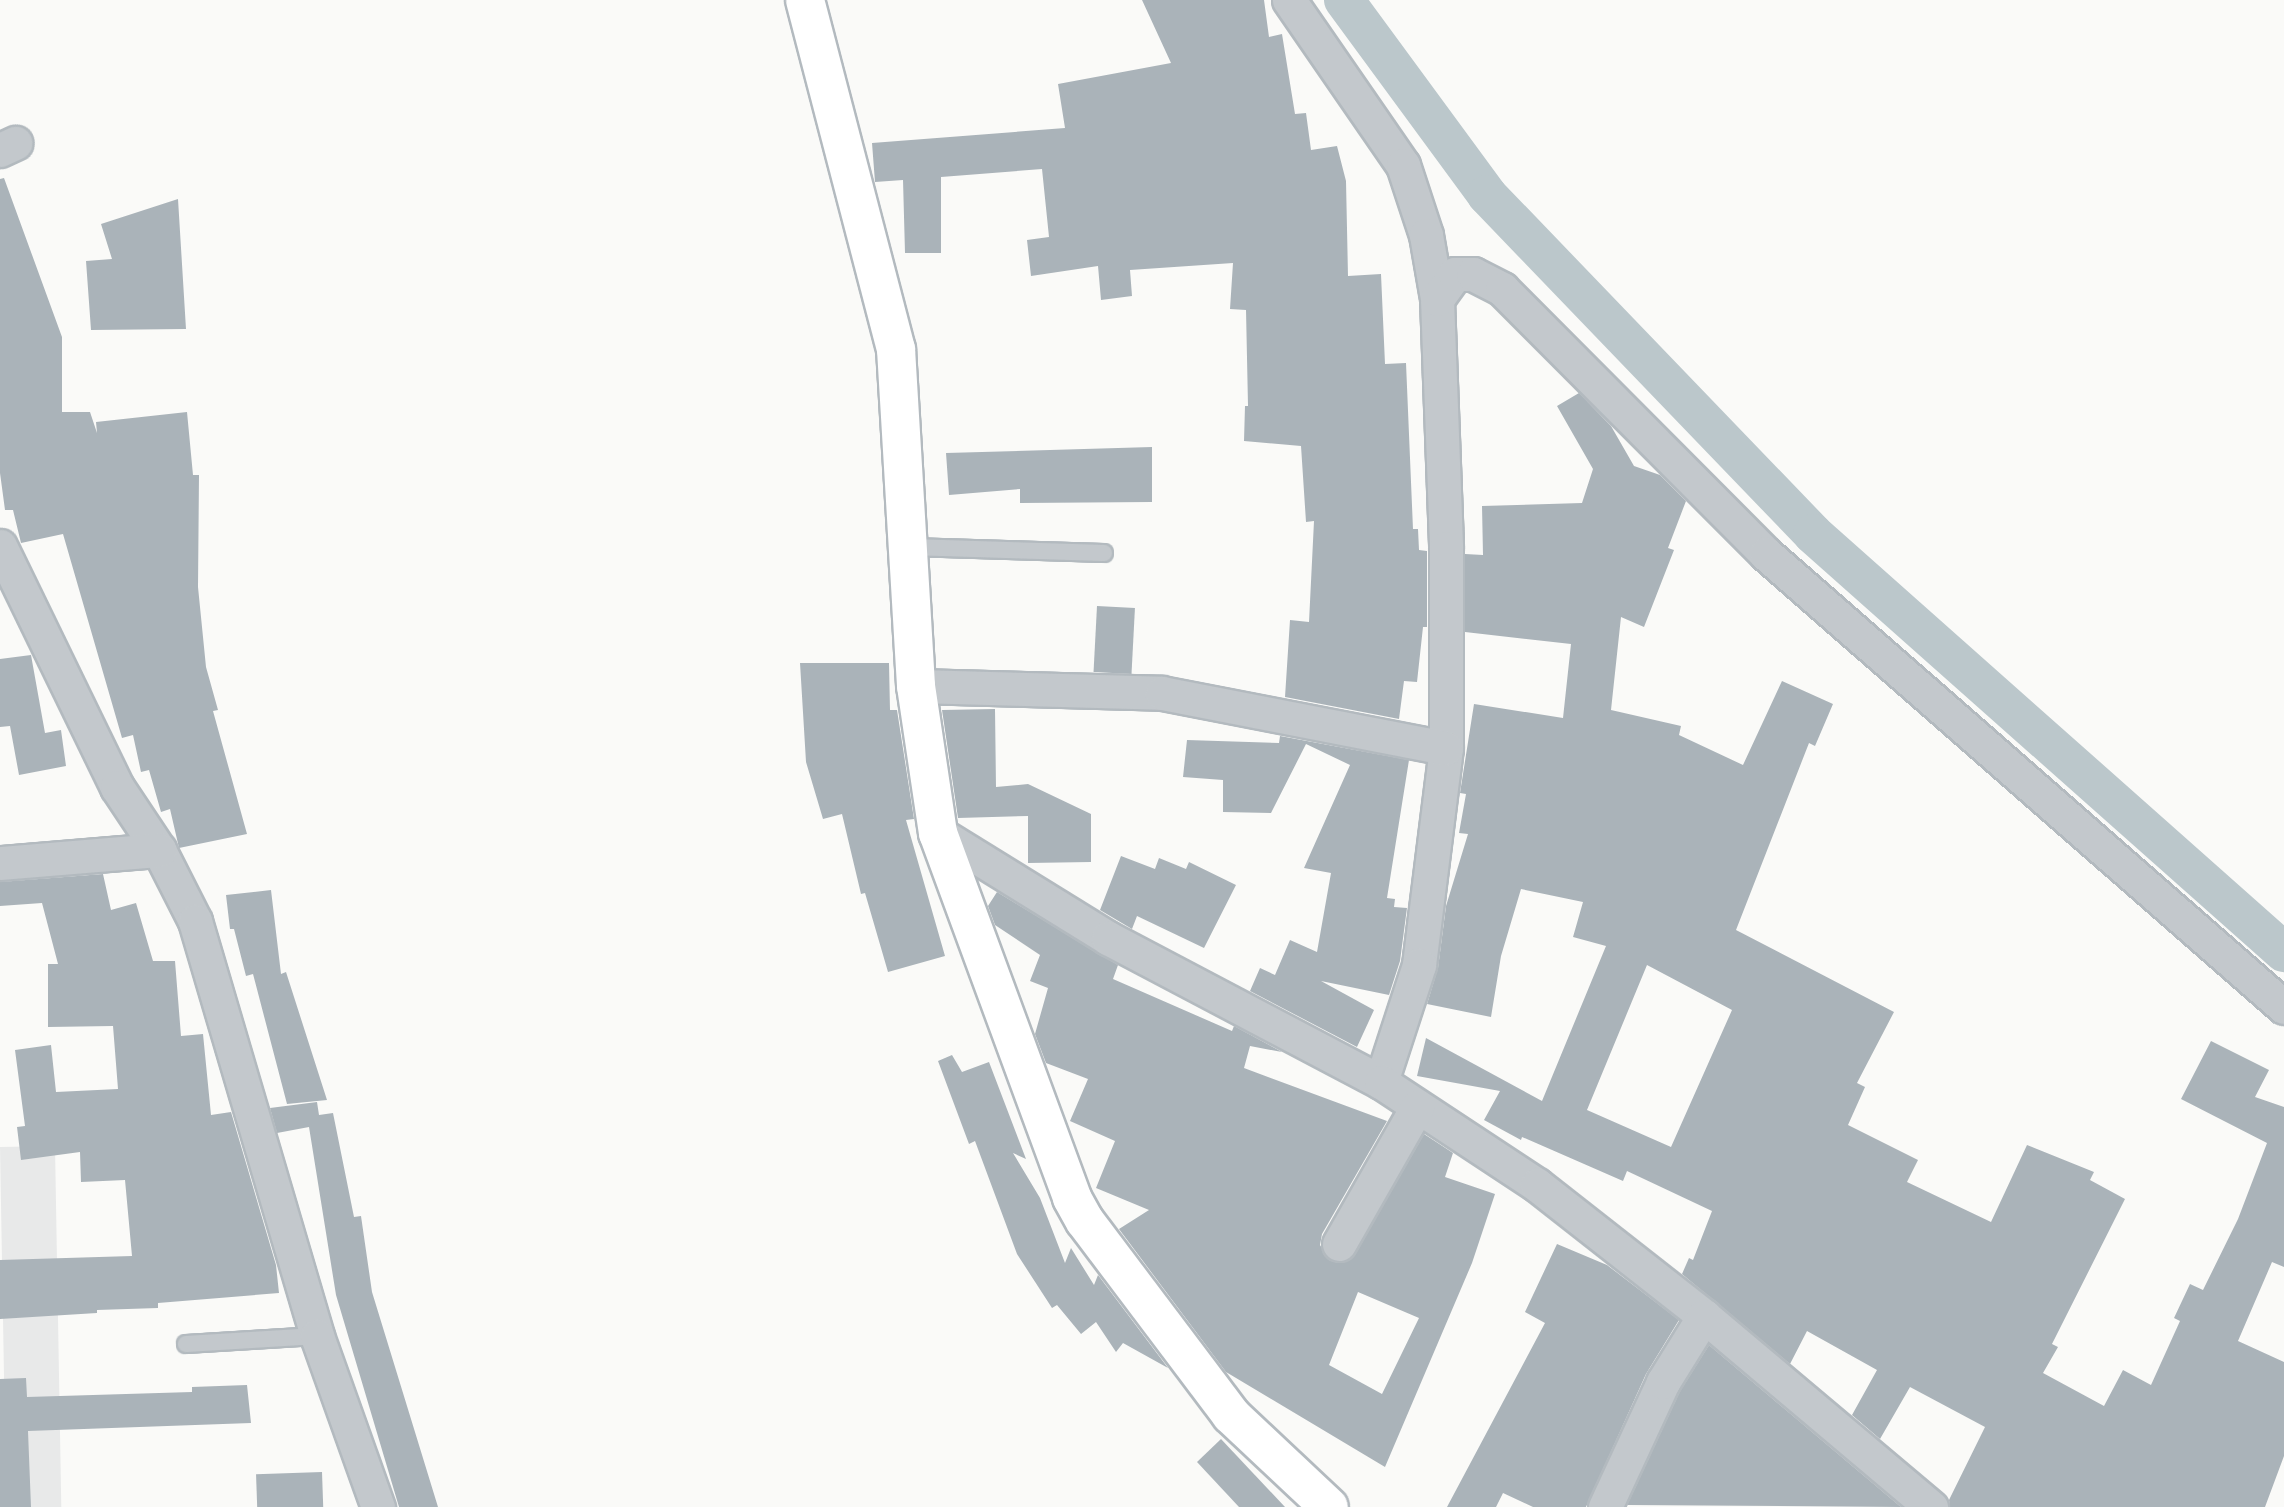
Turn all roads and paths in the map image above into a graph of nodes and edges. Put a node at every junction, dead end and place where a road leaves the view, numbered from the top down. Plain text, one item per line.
1 (805, 0) edge
2 (1289, 0) edge
3 (1437, 299) junction
4 (0, 546) edge
5 (910, 547) junction
6 (1104, 553) dead end
7 (916, 686) junction
8 (1446, 748) junction
9 (938, 833) junction
10 (159, 850) junction
11 (0, 863) edge
12 (2284, 1007) edge
13 (1381, 1082) junction
14 (1417, 1107) junction
15 (1339, 1244) dead end
16 (1704, 1316) junction
17 (317, 1336) junction
18 (186, 1344) dead end
19 (1910, 1500) edge
20 (378, 1507) edge
21 (1329, 1507) edge
22 (1605, 1507) edge

1 - 5 street
2 - 3 street
3 - 8 street
3 - 12 street
4 - 10 street
5 - 6 lane
5 - 7 street
7 - 8 street
7 - 9 street
8 - 13 street
9 - 13 street
9 - 21 street
10 - 11 street
10 - 17 street
13 - 14 street
14 - 15 street
14 - 16 street
16 - 19 street
16 - 22 street
17 - 18 lane
17 - 20 street

